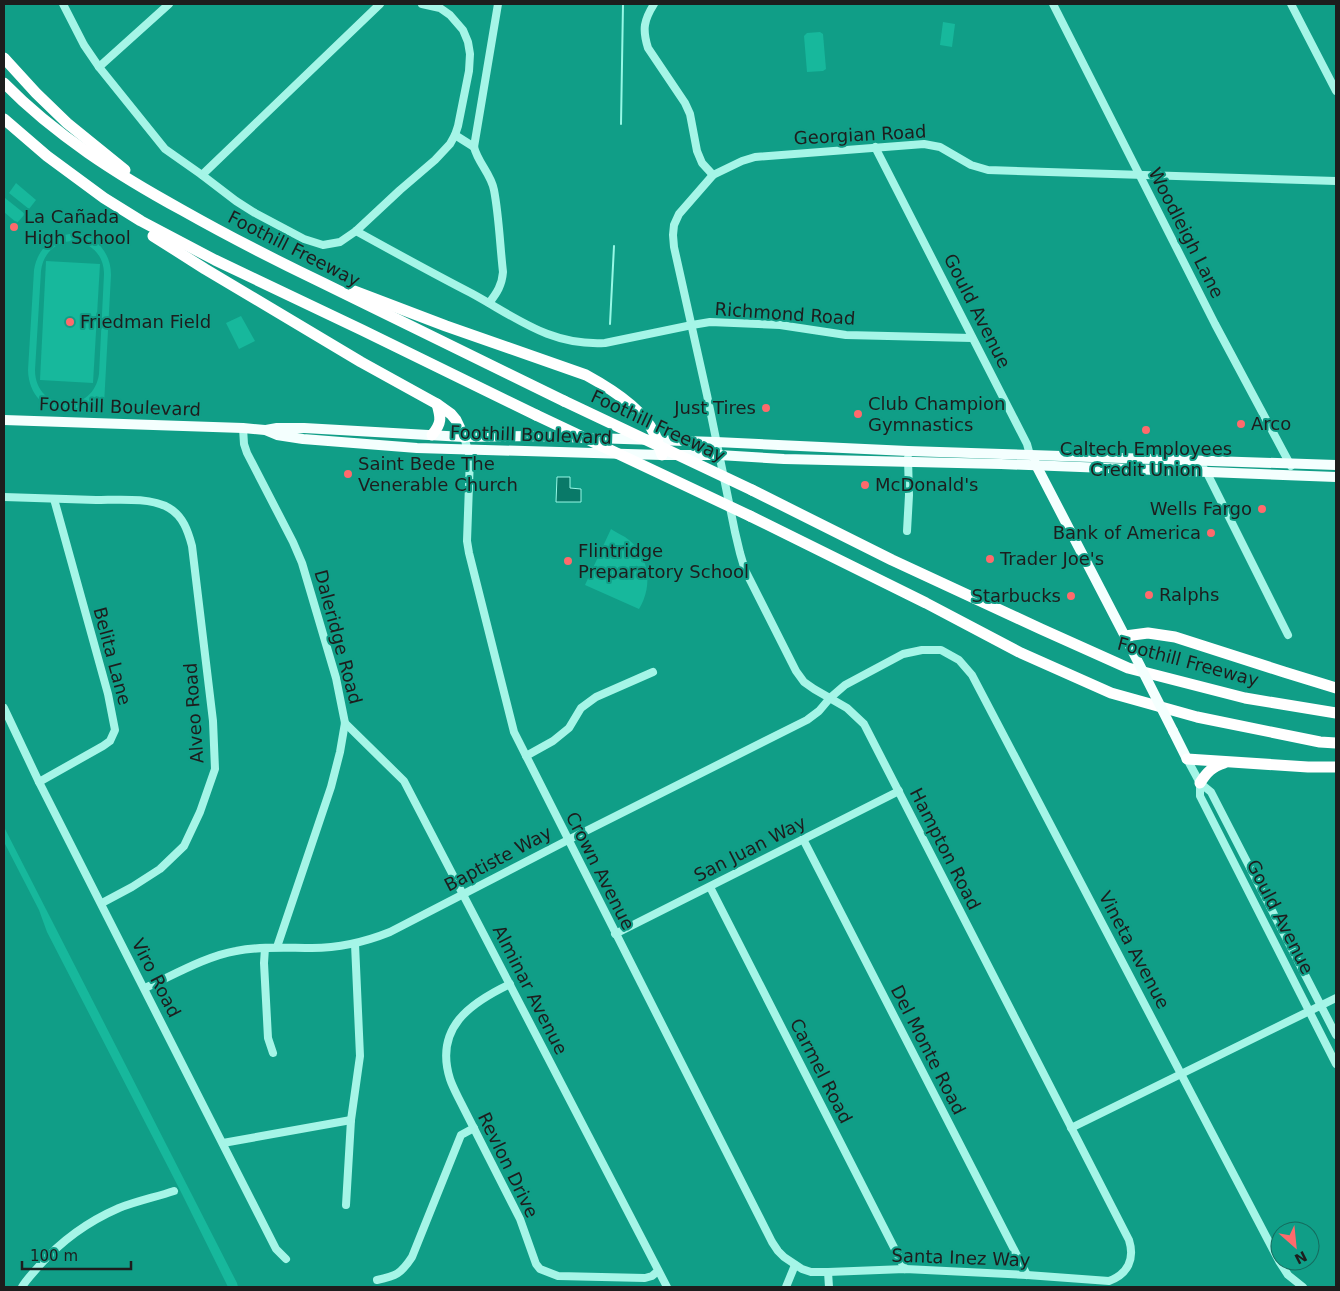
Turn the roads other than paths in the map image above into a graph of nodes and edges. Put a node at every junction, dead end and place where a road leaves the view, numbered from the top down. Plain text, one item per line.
1 (62, 4) edge
2 (170, 4) edge
3 (380, 4) edge
4 (422, 4) edge
5 (498, 4) edge
6 (654, 4) edge
7 (1052, 4) edge
8 (1291, 4) edge
9 (4, 58) edge
10 (99, 68) junction
11 (4, 83) edge
12 (1336, 91) edge
13 (4, 119) edge
14 (455, 135) junction
15 (474, 147) junction
16 (875, 147) junction
17 (1138, 174) junction
18 (202, 175) junction
19 (714, 175) junction
20 (1336, 181) edge
21 (148, 192) junction
22 (104, 198) junction
23 (356, 231) junction
24 (292, 268) junction
25 (489, 303) junction
26 (692, 325) junction
27 (972, 338) junction
28 (437, 404) junction
29 (4, 420) edge
30 (243, 428) junction
31 (265, 430) junction
32 (432, 435) junction
33 (464, 436) junction
34 (657, 441) junction
35 (716, 442) junction
36 (468, 450) junction
37 (908, 451) junction
38 (662, 455) junction
39 (719, 455) junction
40 (1030, 455) junction
41 (1198, 460) junction
42 (909, 462) junction
43 (1290, 463) junction
44 (1336, 465) edge
45 (1037, 466) junction
46 (1206, 472) junction
47 (1293, 476) junction
48 (1336, 477) edge
49 (4, 497) edge
50 (54, 499) junction
51 (907, 531) dead end
52 (1288, 635) dead end
53 (1128, 641) junction
54 (922, 650) joint
55 (653, 672) dead end
56 (1336, 688) edge
57 (830, 698) junction
58 (4, 708) edge
59 (1336, 713) edge
60 (345, 723) junction
61 (1336, 743) edge
62 (526, 756) junction
63 (1187, 759) junction
64 (1228, 762) junction
65 (1336, 767) edge
66 (40, 782) junction
67 (1200, 783) junction
68 (899, 791) junction
69 (803, 839) junction
70 (568, 840) junction
71 (710, 887) junction
72 (464, 894) junction
73 (102, 903) junction
74 (615, 934) junction
75 (354, 944) junction
76 (277, 947) junction
77 (265, 948) junction
78 (510, 984) junction
79 (145, 988) junction
80 (1336, 998) edge
81 (1321, 1006) junction
82 (1309, 1012) junction
83 (1336, 1035) edge
84 (273, 1053) dead end
85 (1336, 1064) edge
86 (1182, 1074) junction
87 (350, 1120) junction
88 (474, 1128) junction
89 (1071, 1128) junction
90 (223, 1143) junction
91 (174, 1191) dead end
92 (346, 1205) dead end
93 (286, 1259) dead end
94 (795, 1265) junction
95 (905, 1269) junction
96 (658, 1271) junction
97 (828, 1272) junction
98 (1124, 1272) joint
99 (1027, 1275) junction
100 (377, 1280) dead end
101 (22, 1287) edge
102 (667, 1287) edge
103 (786, 1287) edge
104 (828, 1287) edge
105 (1303, 1287) edge

1 - 10 street
2 - 10 street
3 - 18 street
4 - 14 street
5 - 15 street
6 - 19 street
7 - 17 street, Woodleigh Lane
8 - 12 street
9 - 21 highway
10 - 18 street
11 - 21 highway, Foothill Freeway
13 - 22 highway
14 - 15 street
14 - 23 street
15 - 25 street
16 - 17 street, Georgian Road
16 - 19 street, Georgian Road
16 - 27 street, Gould Avenue
17 - 20 street, Georgian Road
17 - 43 street, Woodleigh Lane
18 - 23 street
19 - 26 street, Georgian Road
21 - 24 highway, Foothill Freeway
22 - 28 highway
22 - 61 highway, bridge
23 - 25 street, Richmond Road
24 - 34 highway
24 - 59 highway, Foothill Freeway, bridge
25 - 26 street, Richmond Road
26 - 27 street, Richmond Road
26 - 35 street, Georgian Road
27 - 40 street, Gould Avenue
28 - 32 highway
28 - 33 highway
29 - 30 main road, Foothill Boulevard
30 - 31 main road, Foothill Boulevard
30 - 60 street, Daleridge Road
31 - 32 main road, Foothill Boulevard
31 - 36 main road, Foothill Boulevard
32 - 33 main road, Foothill Boulevard
33 - 34 main road, Foothill Boulevard
33 - 36 street, Crown Avenue
34 - 35 main road, Foothill Boulevard
34 - 38 highway
35 - 37 main road, Foothill Boulevard
35 - 39 street, Georgian Road
36 - 38 main road, Foothill Boulevard
36 - 62 street, Crown Avenue
37 - 40 main road, Foothill Boulevard
37 - 42 street
38 - 39 main road, Foothill Boulevard
39 - 42 main road, Foothill Boulevard
39 - 57 street, Hampton Road
40 - 41 main road, Foothill Boulevard
40 - 45 main road, Gould Avenue
41 - 43 main road, Foothill Boulevard
41 - 46 street
42 - 45 main road, Foothill Boulevard
42 - 51 street
43 - 44 main road, Foothill Boulevard
43 - 47 street, Woodleigh Lane
45 - 46 main road, Foothill Boulevard
45 - 53 main road, Gould Avenue
46 - 47 main road, Foothill Boulevard
46 - 52 street
47 - 48 main road, Foothill Boulevard
49 - 50 street
50 - 66 street, Belita Lane
50 - 73 street, Alveo Road
53 - 56 highway
53 - 63 main road, Gould Avenue, bridge
54 - 57 street, Baptiste Way
54 - 86 street, Vineta Avenue
55 - 62 street
57 - 68 street, Hampton Road
57 - 70 street, Baptiste Way
58 - 66 street, Viro Road
60 - 72 street, Alminar Avenue
60 - 76 street, Daleridge Road
62 - 70 street, Crown Avenue
63 - 64 highway
63 - 67 street, Gould Avenue
64 - 65 highway
64 - 67 highway
66 - 73 street, Viro Road
67 - 81 street, Gould Avenue
67 - 82 street, Gould Avenue
68 - 69 street, San Juan Way
68 - 89 street, Hampton Road
69 - 71 street, San Juan Way
69 - 99 street, Del Monte Road
70 - 72 street, Baptiste Way
70 - 74 street, Crown Avenue
71 - 74 street, San Juan Way
71 - 95 street, Carmel Road
72 - 75 street, Baptiste Way
72 - 78 street, Alminar Avenue
73 - 79 street, Viro Road
74 - 94 street, Crown Avenue
75 - 76 street, Baptiste Way
75 - 87 street
76 - 77 street, Baptiste Way
77 - 79 street, Baptiste Way
77 - 84 street
78 - 88 street, Revlon Drive
78 - 96 street, Alminar Avenue
79 - 90 street, Viro Road
80 - 81 street
81 - 82 street
81 - 83 street, Gould Avenue
82 - 85 street, Gould Avenue
82 - 86 street
86 - 89 street
86 - 105 street, Vineta Avenue
87 - 90 street
87 - 92 street
88 - 96 street, Revlon Drive
88 - 100 street
89 - 98 street, Hampton Road
90 - 93 street, Viro Road
91 - 101 street
94 - 97 street, Santa Inez Way
94 - 103 street
95 - 97 street, Santa Inez Way
95 - 99 street, Santa Inez Way
96 - 102 street, Alminar Avenue
97 - 104 street
98 - 99 street, Santa Inez Way

